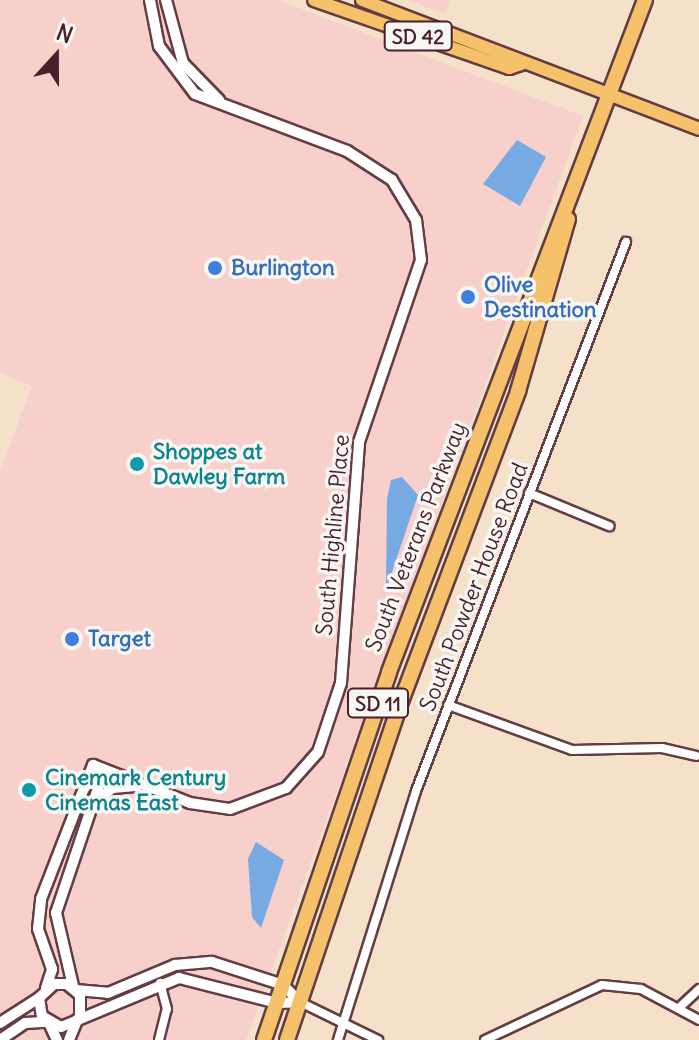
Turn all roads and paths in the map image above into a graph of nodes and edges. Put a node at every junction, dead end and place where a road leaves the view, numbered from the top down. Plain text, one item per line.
1 (150, 0) edge
2 (166, 0) edge
3 (314, 0) edge
4 (362, 0) edge
5 (645, 0) edge
6 (521, 64) junction
7 (610, 96) junction
8 (228, 105) junction
9 (699, 129) edge
10 (575, 191) junction
11 (626, 242) dead end
12 (529, 493) junction
13 (609, 526) dead end
14 (448, 705) junction
15 (696, 756) dead end
16 (104, 770) junction
17 (151, 788) junction
18 (87, 812) junction
19 (160, 983) junction
20 (283, 985) junction
21 (46, 988) junction
22 (75, 988) junction
23 (699, 989) edge
24 (39, 998) junction
25 (300, 1002) junction
26 (277, 1003) junction
27 (681, 1006) junction
28 (79, 1017) junction
29 (346, 1020) junction
30 (699, 1020) edge
31 (48, 1022) junction
32 (0, 1023) edge
33 (0, 1040) edge
34 (57, 1040) edge
35 (69, 1040) edge
36 (159, 1040) edge
37 (264, 1040) edge
38 (287, 1040) edge
39 (338, 1040) edge
40 (378, 1040) edge
41 (485, 1040) edge

1 - 8 street, South Highline Place
2 - 8 street, South Highline Place
3 - 6 main road, SD 42
4 - 6 main road, SD 42
5 - 7 highway, South Veterans Parkway
6 - 7 main road, SD 42
7 - 9 main road
7 - 10 highway, South Veterans Parkway / SD 11
8 - 17 street, South Highline Place
10 - 20 highway, South Veterans Parkway / SD 11
10 - 25 highway, South Veterans Parkway / SD 11
11 - 12 street, South Powder House Road
12 - 13 street
12 - 14 street, South Powder House Road
14 - 15 street
14 - 29 street, South Powder House Road
16 - 17 street, South Highline Place
16 - 18 street
16 - 21 street, South Highline Place
17 - 18 street
18 - 22 street
19 - 26 street
19 - 28 street
19 - 36 street
20 - 22 street
20 - 25 street
20 - 26 highway, South Veterans Parkway / SD 11
21 - 22 street
21 - 24 street
22 - 28 street
23 - 27 street
24 - 31 street
24 - 32 street
25 - 26 street
25 - 29 street
25 - 38 highway, South Veterans Parkway / SD 11
26 - 37 highway, South Veterans Parkway / SD 11
27 - 30 street
27 - 41 street
28 - 31 street
28 - 35 street
29 - 39 street, South Powder House Road
29 - 40 street
31 - 33 street
31 - 34 street

